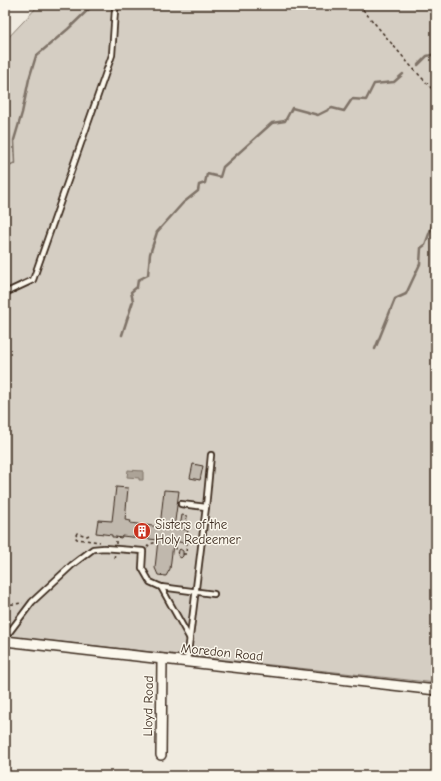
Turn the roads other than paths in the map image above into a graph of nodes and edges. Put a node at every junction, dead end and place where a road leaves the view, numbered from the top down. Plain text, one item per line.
1 (117, 5) edge
2 (5, 293) edge
3 (211, 455) dead end
4 (181, 504) dead end
5 (206, 507) junction
6 (161, 587) junction
7 (196, 592) junction
8 (214, 594) dead end
9 (5, 639) edge
10 (190, 639) junction
11 (162, 658) junction
12 (187, 661) junction
13 (436, 690) edge
14 (161, 754) dead end

1 - 2 lane
3 - 5 lane
4 - 5 lane
5 - 7 lane
6 - 7 lane
6 - 9 lane
6 - 10 lane
7 - 8 lane
7 - 10 lane
9 - 11 street, Moredon Road
10 - 12 lane
11 - 12 street, Moredon Road
11 - 14 street, Lloyd Road
12 - 13 street, Moredon Road

